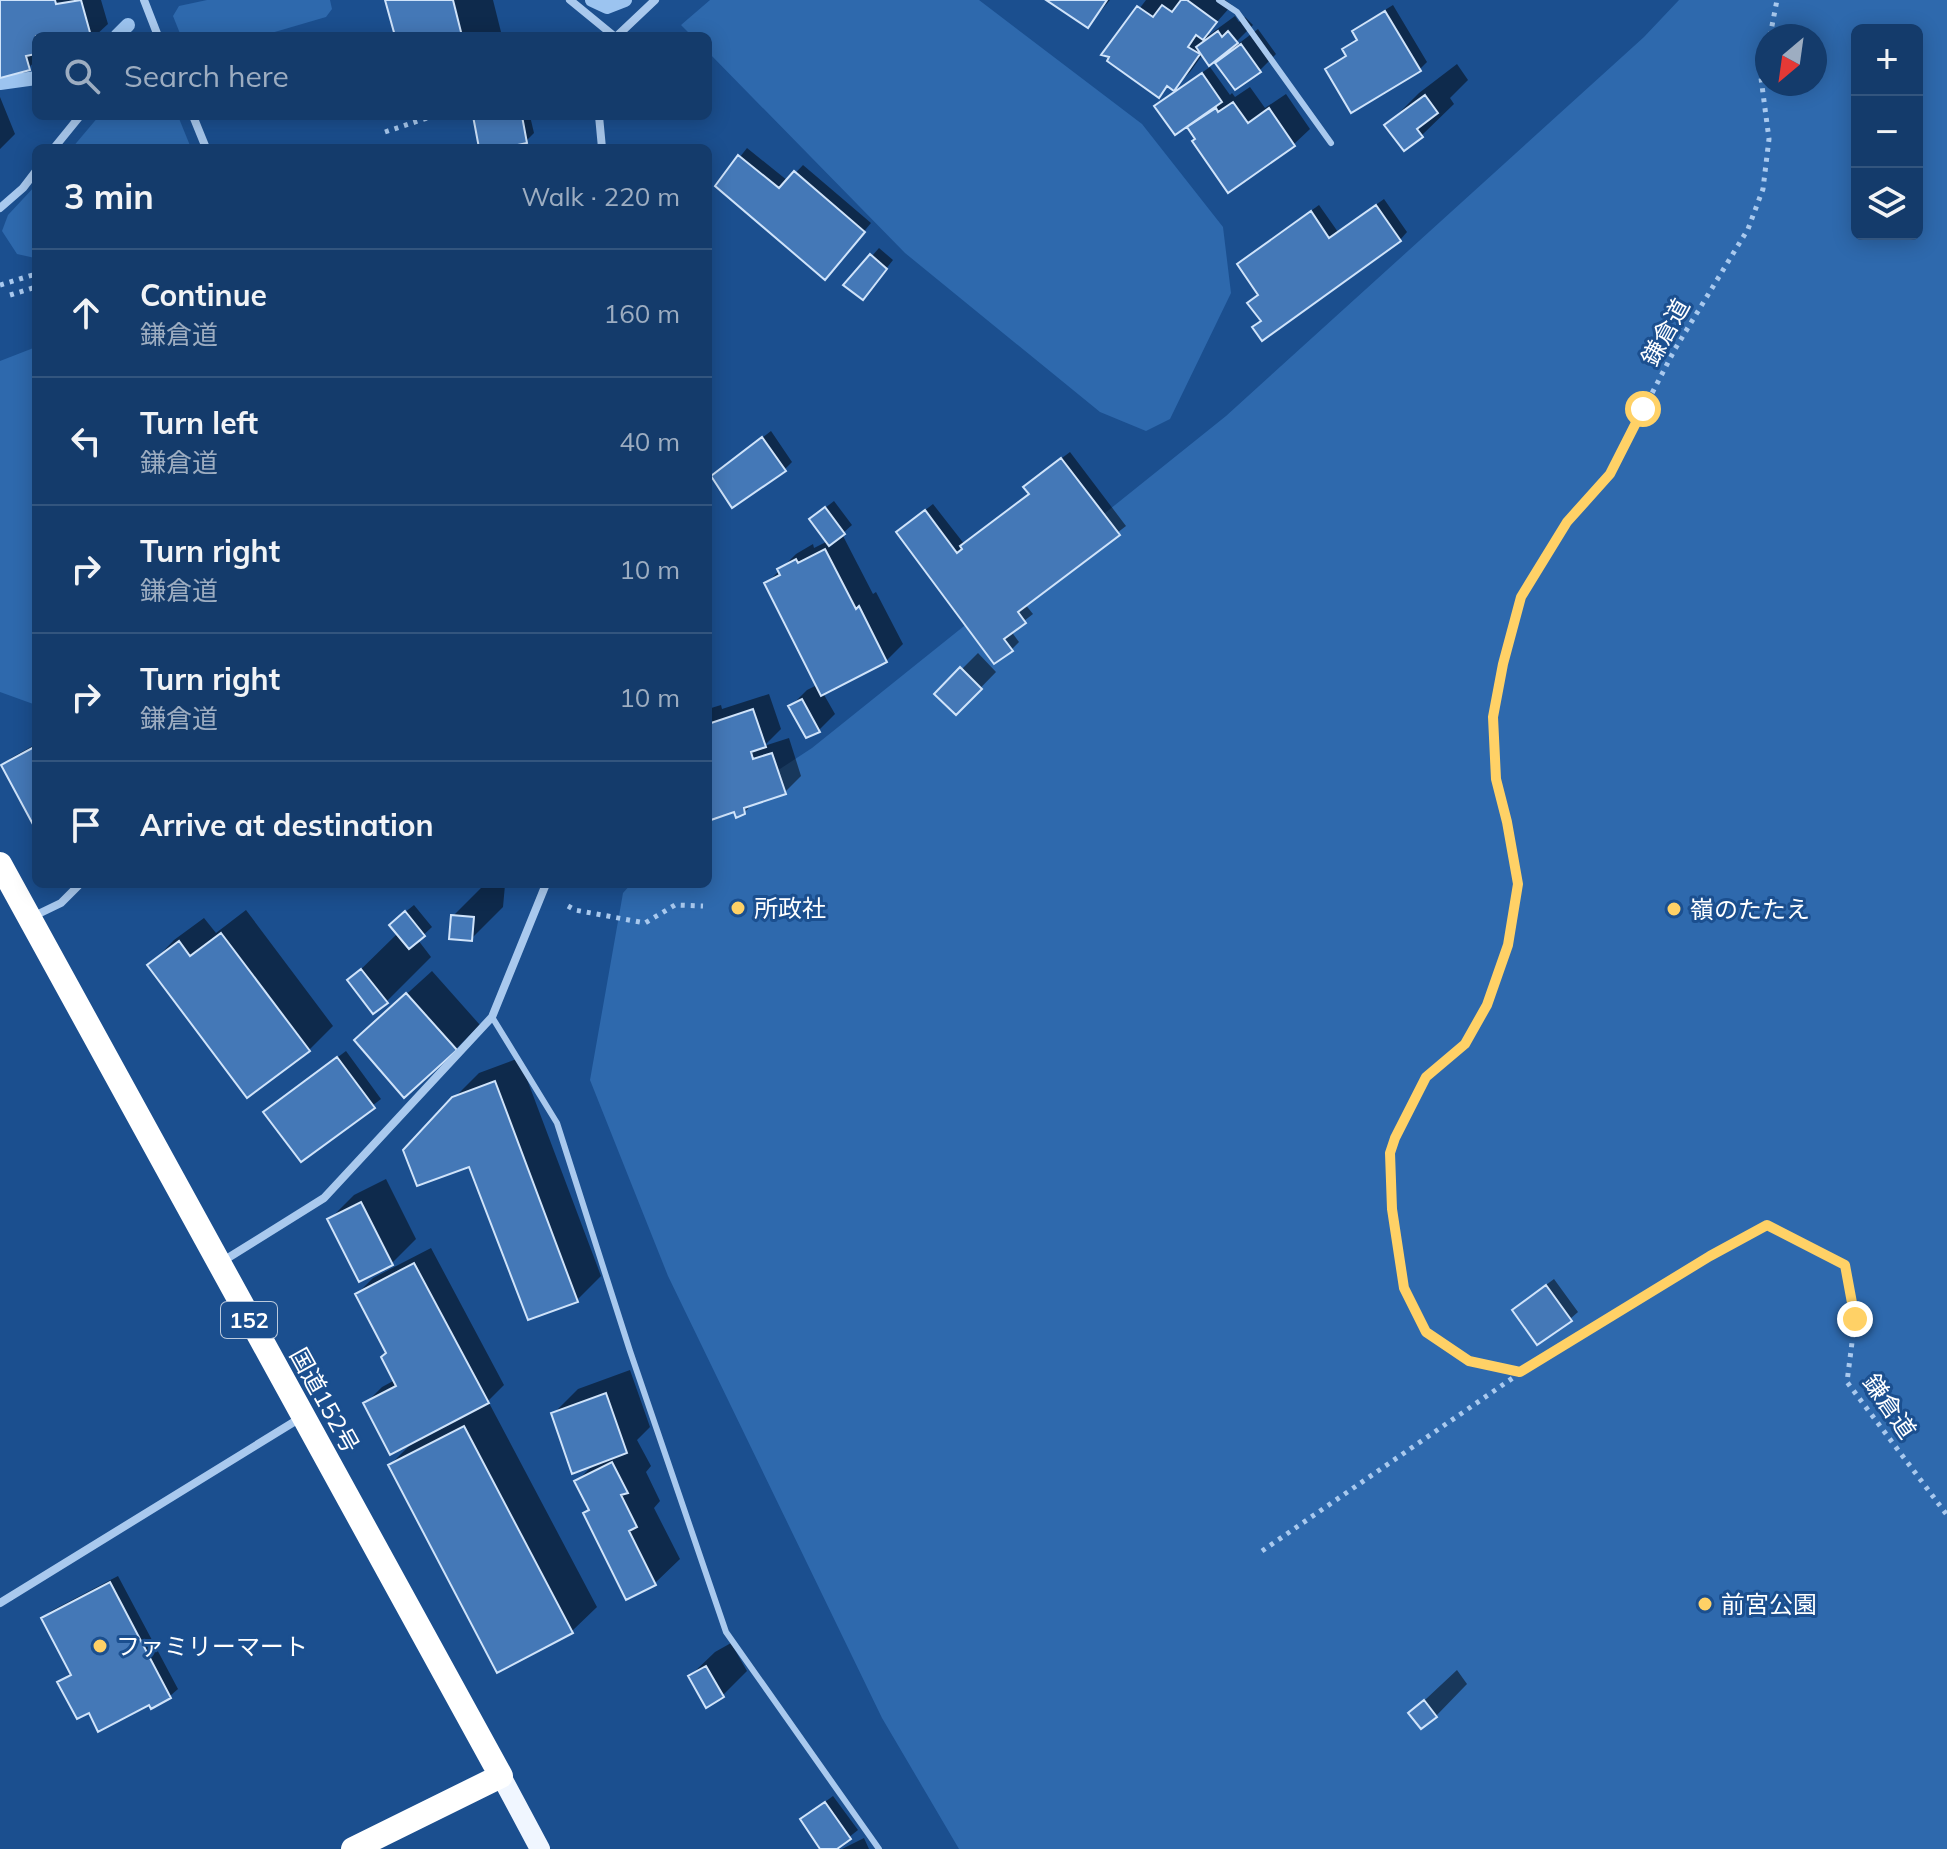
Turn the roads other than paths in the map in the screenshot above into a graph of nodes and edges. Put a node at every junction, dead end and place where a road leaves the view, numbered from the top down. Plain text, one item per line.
1 (146, 0) edge
2 (570, 0) edge
3 (655, 0) edge
4 (1219, 0) edge
5 (157, 32) edge
6 (610, 32) edge
7 (619, 32) edge
8 (77, 120) edge
9 (195, 120) edge
10 (599, 120) edge
11 (1331, 143) dead end
12 (57, 144) edge
13 (204, 144) edge
14 (602, 144) edge
15 (32, 176) edge
16 (0, 208) edge
17 (0, 864) edge
18 (76, 888) edge
19 (544, 888) edge
20 (31, 918) junction
21 (492, 1017) junction
22 (218, 1263) junction
23 (302, 1417) junction
24 (0, 1603) edge
25 (501, 1776) junction
26 (353, 1849) edge
27 (540, 1849) edge
28 (879, 1849) edge

1 - 5 street
2 - 6 street
3 - 7 street
4 - 11 lane
8 - 12 street
9 - 13 street
10 - 14 street
15 - 16 street
17 - 20 highway, 国道152号 / 152
18 - 20 street
19 - 21 street
20 - 22 highway, 国道152号 / 152
21 - 22 street
21 - 28 lane
22 - 23 highway, 国道152号 / 152
23 - 24 street
23 - 25 highway, 国道152号 / 152
25 - 26 highway
25 - 27 main road

